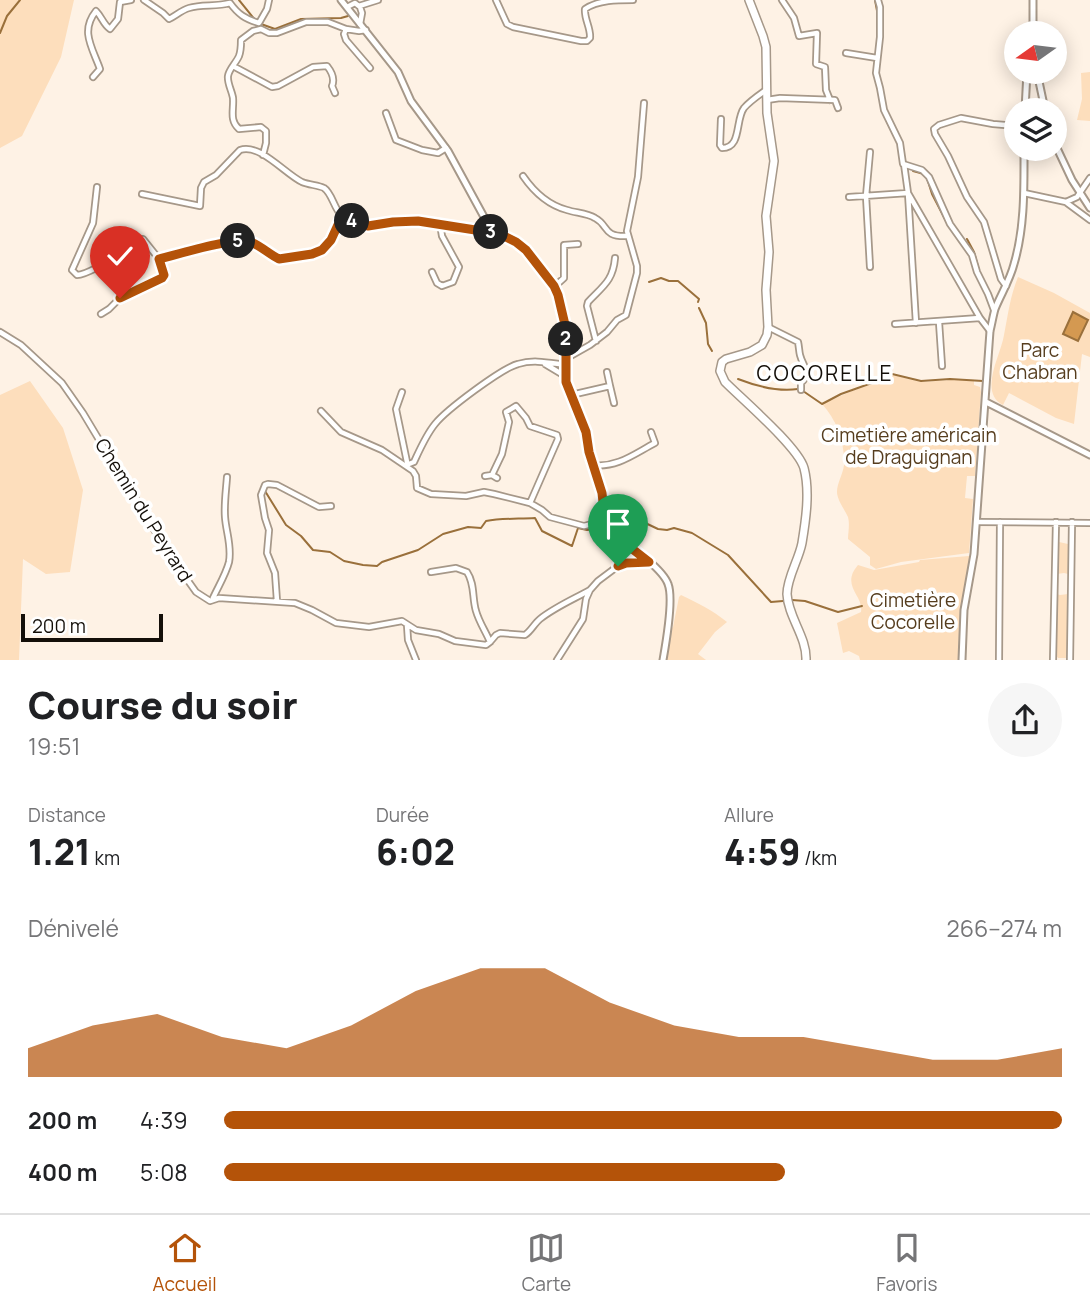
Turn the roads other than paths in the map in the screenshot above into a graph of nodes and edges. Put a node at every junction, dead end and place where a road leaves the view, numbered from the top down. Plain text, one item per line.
1 (131, 0) edge
2 (144, 0) edge
3 (269, 0) edge
4 (341, 0) edge
5 (378, 0) edge
6 (496, 0) edge
7 (633, 0) edge
8 (750, 0) edge
9 (782, 0) edge
10 (878, 0) edge
11 (1033, 0) edge
12 (369, 4) junction
13 (359, 6) junction
14 (347, 7) junction
15 (362, 12) junction
16 (1033, 21) edge
17 (360, 24) junction
18 (346, 29) junction
19 (366, 30) junction
20 (846, 52) dead end
21 (877, 58) junction
22 (233, 66) junction
23 (370, 68) dead end
24 (93, 77) dead end
25 (766, 89) junction
26 (335, 93) dead end
27 (767, 100) junction
28 (830, 100) junction
29 (644, 103) dead end
30 (838, 108) dead end
31 (386, 113) dead end
32 (720, 119) dead end
33 (1004, 125) edge
34 (446, 148) junction
35 (870, 152) dead end
36 (263, 155) junction
37 (1024, 161) edge
38 (1063, 161) edge
39 (904, 166) junction
40 (523, 176) dead end
41 (1090, 178) edge
42 (97, 187) dead end
43 (908, 193) junction
44 (1024, 193) junction
45 (1079, 193) junction
46 (142, 194) dead end
47 (866, 196) junction
48 (849, 197) dead end
49 (1066, 202) junction
50 (1090, 208) edge
51 (342, 216) junction
52 (1090, 220) edge
53 (440, 224) junction
54 (494, 231) junction
55 (627, 236) junction
56 (578, 244) dead end
57 (615, 258) dead end
58 (159, 259) junction
59 (870, 267) dead end
60 (432, 272) dead end
61 (554, 286) junction
62 (1006, 286) junction
63 (995, 309) junction
64 (101, 314) dead end
65 (981, 318) junction
66 (939, 322) junction
67 (916, 323) junction
68 (895, 324) dead end
69 (768, 327) junction
70 (990, 331) junction
71 (0, 332) edge
72 (596, 341) junction
73 (567, 361) junction
74 (542, 362) junction
75 (942, 366) dead end
76 (607, 372) dead end
77 (565, 376) junction
78 (610, 386) junction
79 (800, 388) dead end
80 (402, 392) dead end
81 (570, 395) junction
82 (986, 402) junction
83 (614, 403) dead end
84 (321, 411) dead end
85 (651, 432) dead end
86 (1090, 455) edge
87 (593, 465) junction
88 (492, 476) dead end
89 (227, 477) dead end
90 (530, 503) junction
91 (331, 506) dead end
92 (603, 521) junction
93 (977, 522) junction
94 (1000, 522) junction
95 (1056, 522) junction
96 (1072, 522) junction
97 (1090, 523) edge
98 (649, 562) junction
99 (431, 572) dead end
100 (590, 590) junction
101 (213, 599) junction
102 (278, 601) junction
103 (407, 625) junction
104 (490, 642) junction
105 (416, 660) edge
106 (557, 660) edge
107 (663, 660) edge
108 (806, 660) edge
109 (962, 660) edge
110 (999, 660) edge
111 (1053, 660) edge
112 (1070, 660) edge

1 - 24 street
2 - 3 street
4 - 14 street
5 - 12 street
6 - 7 street
8 - 25 main road
9 - 28 street
10 - 21 street
11 - 16 street
12 - 13 street
12 - 15 street
13 - 14 street
13 - 15 street
14 - 17 street
15 - 17 street
17 - 19 street
18 - 19 street
18 - 22 street
18 - 23 street
19 - 34 street
20 - 21 street
21 - 39 street
22 - 26 street
22 - 36 street
25 - 27 main road
25 - 32 street
27 - 28 street
27 - 69 main road
28 - 30 street
29 - 55 street
31 - 34 street
33 - 62 street
34 - 54 street
35 - 47 street
36 - 46 street
36 - 51 street
37 - 44 street
38 - 45 street
39 - 43 street
39 - 63 street
40 - 55 street
41 - 45 street
42 - 58 street
43 - 47 street
43 - 65 street
43 - 67 street
44 - 49 street
44 - 62 street
45 - 49 street
45 - 50 street
47 - 48 street
47 - 59 street
49 - 52 street
51 - 53 street
51 - 58 street
53 - 54 street
53 - 60 street
54 - 61 street
55 - 72 street
56 - 61 street
57 - 72 street
58 - 64 street
61 - 73 street
62 - 63 street
63 - 70 street
65 - 66 street
65 - 70 street
66 - 67 street
66 - 75 street
67 - 68 street
69 - 79 street
69 - 108 main road
70 - 82 street
71 - 101 street, Chemin du Peyrard
72 - 73 street
73 - 74 street
73 - 77 street
74 - 77 street
74 - 80 street
76 - 78 street
77 - 81 street
78 - 81 street
78 - 83 street
81 - 87 street
82 - 86 street
82 - 93 street
84 - 90 street
85 - 87 street
87 - 92 street
88 - 90 street
89 - 101 street
90 - 92 street
91 - 102 street
92 - 98 street
93 - 94 street
93 - 109 street
94 - 95 street
94 - 110 street
95 - 96 street
95 - 111 street
96 - 97 street
96 - 112 street
98 - 100 street
98 - 107 street
99 - 104 street
100 - 104 street
100 - 106 street
101 - 102 street
102 - 103 street
103 - 104 street
103 - 105 street

